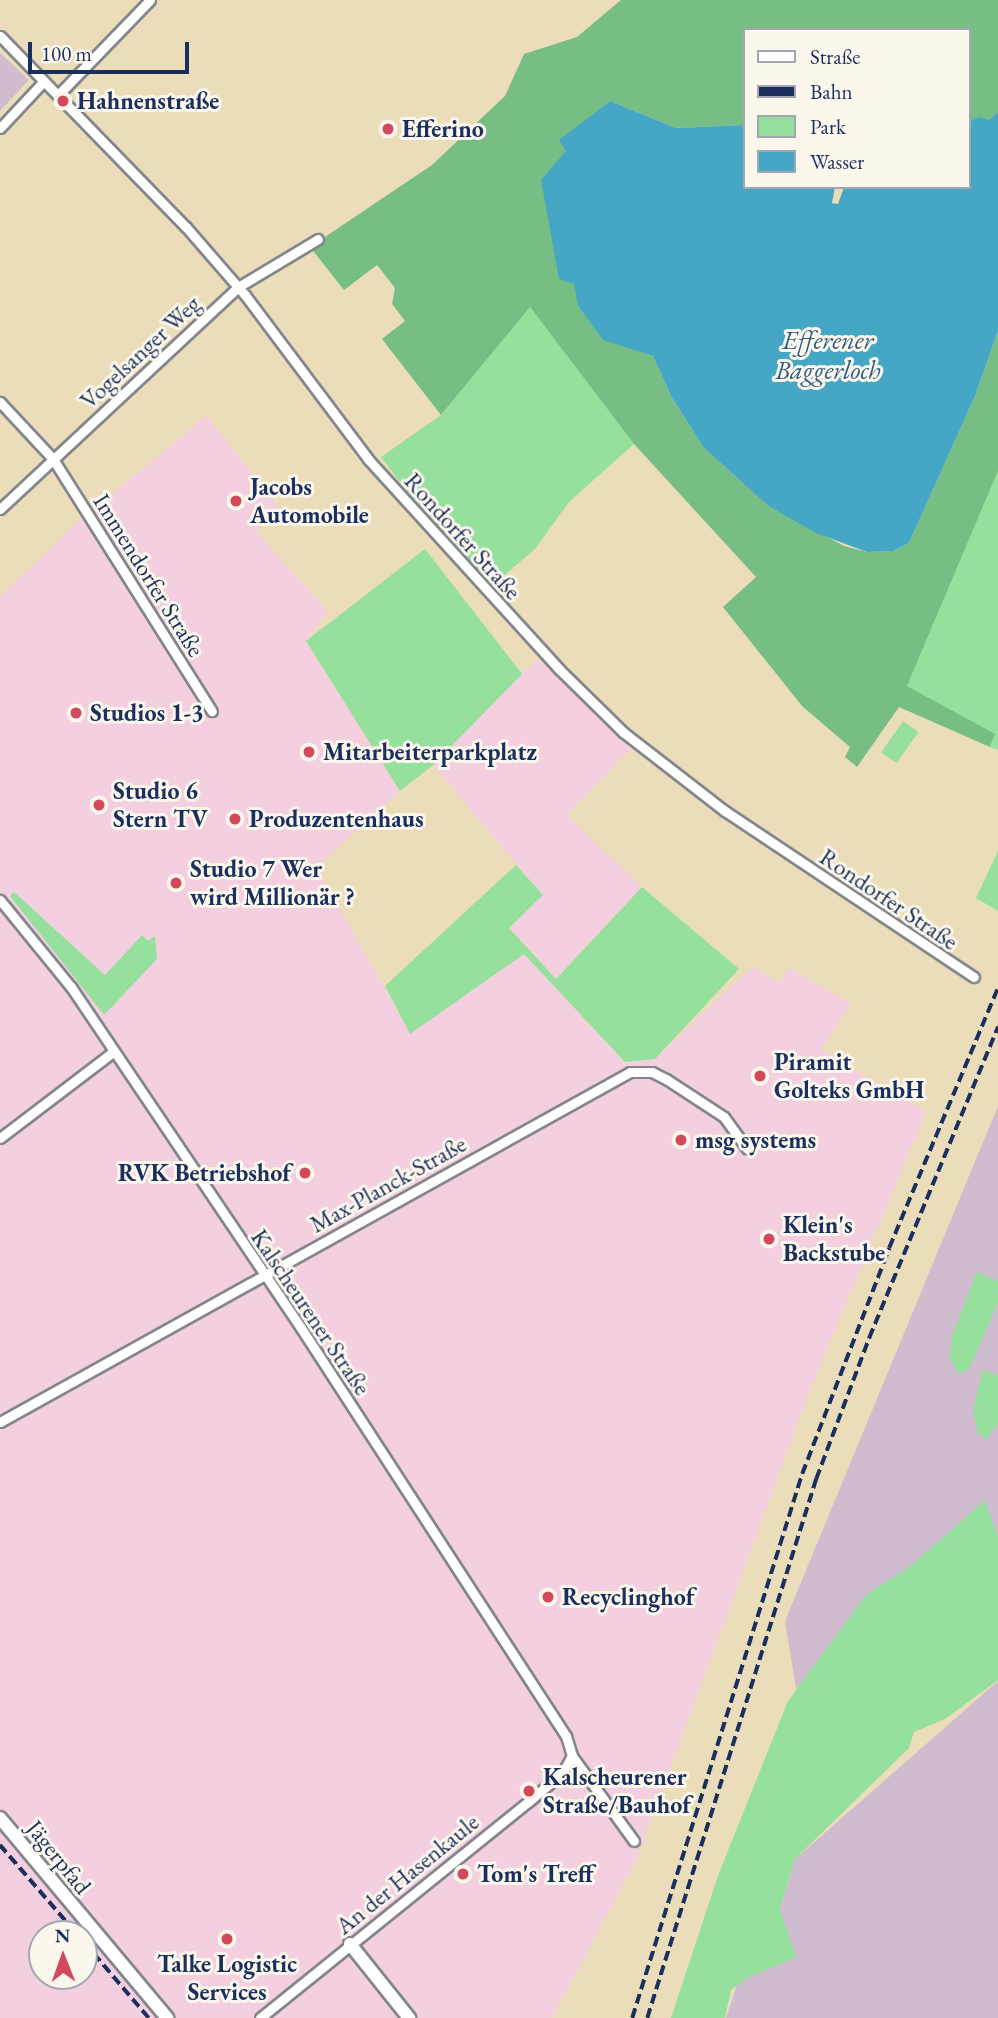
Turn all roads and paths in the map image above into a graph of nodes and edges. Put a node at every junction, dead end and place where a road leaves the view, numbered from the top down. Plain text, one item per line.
1 (150, 0) edge
2 (0, 36) edge
3 (44, 81) junction
4 (58, 95) junction
5 (0, 128) edge
6 (318, 239) dead end
7 (238, 287) junction
8 (0, 402) edge
9 (53, 459) junction
10 (0, 509) edge
11 (212, 711) dead end
12 (0, 900) edge
13 (974, 977) dead end
14 (114, 1051) junction
15 (0, 1138) edge
16 (747, 1149) dead end
17 (264, 1275) junction
18 (0, 1422) edge
19 (572, 1756) junction
20 (0, 1818) edge
21 (634, 1841) dead end
22 (350, 1944) junction
23 (167, 2018) edge
24 (260, 2018) edge
25 (409, 2018) edge

1 - 4 street
2 - 3 street, Rondorfer Straße
3 - 4 street, Rondorfer Straße
3 - 5 street
4 - 7 street, Rondorfer Straße
6 - 7 street, Vogelsanger Weg
7 - 9 street, Vogelsanger Weg
7 - 13 street, Rondorfer Straße
8 - 9 street, Immendorfer Straße
9 - 10 street, Vogelsanger Weg
9 - 11 street, Immendorfer Straße
12 - 14 street, Kalscheurener Straße
14 - 15 street
14 - 17 street, Kalscheurener Straße
16 - 17 street, Max-Planck-Straße
17 - 18 street, Max-Planck-Straße
17 - 19 street, Kalscheurener Straße
19 - 21 street, Kalscheurener Straße
19 - 22 street, An der Hasenkaule
20 - 23 main road, Jägerpfad
22 - 24 street, An der Hasenkaule
22 - 25 main road

